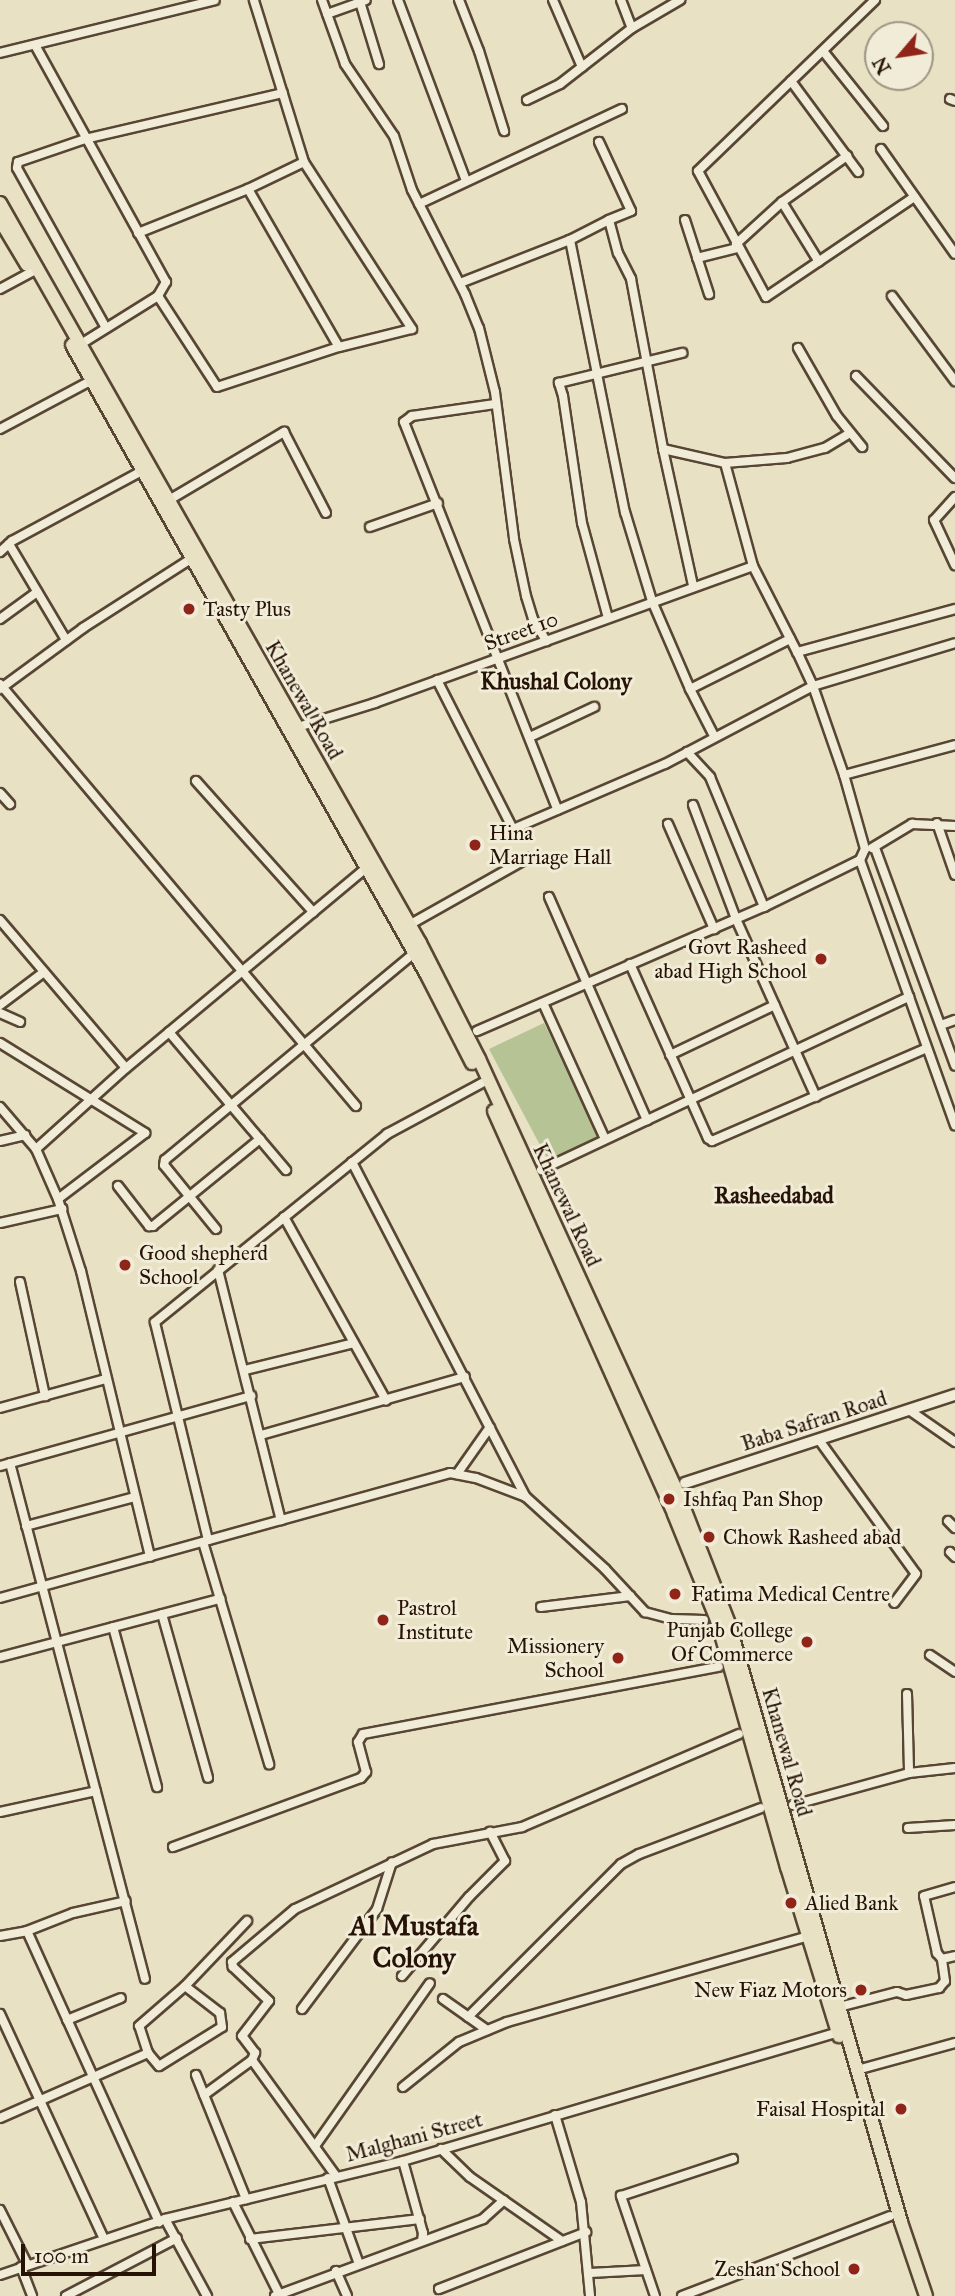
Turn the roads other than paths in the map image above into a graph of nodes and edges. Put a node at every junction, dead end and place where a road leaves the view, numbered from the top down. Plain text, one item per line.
1 (215, 0) edge
2 (254, 0) edge
3 (322, 0) edge
4 (398, 0) edge
5 (459, 0) edge
6 (553, 0) edge
7 (621, 0) edge
8 (680, 0) edge
9 (875, 0) edge
10 (363, 1) edge
11 (327, 13) junction
12 (632, 28) junction
13 (35, 45) junction
14 (822, 51) junction
15 (0, 53) edge
16 (379, 64) dead end
17 (582, 67) junction
18 (792, 81) junction
19 (283, 93) junction
20 (527, 100) dead end
21 (622, 108) dead end
22 (883, 126) dead end
23 (504, 131) dead end
24 (85, 139) junction
25 (599, 142) dead end
26 (881, 149) dead end
27 (847, 156) junction
28 (304, 162) junction
29 (859, 172) dead end
30 (466, 181) junction
31 (248, 189) junction
32 (914, 197) junction
33 (782, 202) junction
34 (0, 203) edge
35 (419, 204) junction
36 (0, 220) edge
37 (609, 220) junction
38 (685, 220) dead end
39 (138, 233) junction
40 (570, 240) junction
41 (736, 246) junction
42 (955, 254) edge
43 (697, 258) junction
44 (819, 262) junction
45 (35, 270) junction
46 (460, 283) junction
47 (0, 289) edge
48 (709, 294) dead end
49 (158, 296) junction
50 (892, 296) dead end
51 (106, 328) junction
52 (80, 344) junction
53 (339, 347) junction
54 (798, 348) dead end
55 (682, 354) dead end
56 (647, 364) junction
57 (598, 373) junction
58 (856, 376) dead end
59 (95, 378) junction
60 (955, 381) edge
61 (495, 404) junction
62 (0, 429) edge
63 (850, 433) junction
64 (862, 447) dead end
65 (663, 449) junction
66 (725, 463) junction
67 (142, 471) junction
68 (955, 478) edge
69 (955, 497) edge
70 (169, 500) junction
71 (438, 503) junction
72 (326, 513) dead end
73 (370, 527) dead end
74 (9, 544) junction
75 (0, 552) edge
76 (195, 557) junction
77 (955, 565) edge
78 (753, 566) junction
79 (693, 586) junction
80 (37, 592) junction
81 (652, 601) junction
82 (955, 610) edge
83 (608, 618) junction
84 (0, 619) edge
85 (790, 639) junction
86 (66, 640) junction
87 (547, 641) junction
88 (955, 643) edge
89 (797, 652) junction
90 (497, 658) junction
91 (437, 680) junction
92 (813, 686) junction
93 (1, 687) edge
94 (690, 689) junction
95 (594, 707) dead end
96 (298, 727) junction
97 (714, 736) junction
98 (530, 737) junction
99 (955, 745) edge
100 (687, 752) junction
101 (844, 775) junction
102 (196, 781) dead end
103 (0, 793) edge
104 (10, 804) dead end
105 (694, 805) dead end
106 (558, 810) junction
107 (937, 823) junction
108 (668, 824) dead end
109 (955, 826) edge
110 (875, 848) junction
111 (865, 849) junction
112 (528, 858) dead end
113 (860, 860) junction
114 (366, 868) junction
115 (955, 875) edge
116 (549, 897) dead end
117 (764, 907) junction
118 (313, 912) junction
119 (736, 919) junction
120 (0, 920) edge
121 (409, 925) junction
122 (714, 929) junction
123 (414, 953) junction
124 (630, 964) junction
125 (242, 971) junction
126 (44, 972) junction
127 (587, 983) junction
128 (909, 997) junction
129 (542, 1003) junction
130 (0, 1005) edge
131 (775, 1005) junction
132 (0, 1013) edge
133 (955, 1020) edge
134 (20, 1022) dead end
135 (941, 1025) junction
136 (477, 1031) dead end
137 (169, 1032) junction
138 (0, 1043) edge
139 (304, 1044) junction
140 (927, 1048) junction
141 (795, 1051) junction
142 (670, 1055) junction
143 (955, 1066) edge
144 (127, 1068) junction
145 (482, 1083) junction
146 (816, 1097) junction
147 (93, 1099) junction
148 (690, 1099) junction
149 (231, 1105) junction
150 (356, 1106) dead end
151 (0, 1107) edge
152 (647, 1120) junction
153 (955, 1126) edge
154 (25, 1135) junction
155 (260, 1139) junction
156 (605, 1139) junction
157 (0, 1141) edge
158 (36, 1149) junction
159 (352, 1162) junction
160 (286, 1170) dead end
161 (541, 1170) dead end
162 (118, 1186) dead end
163 (190, 1196) junction
164 (58, 1199) junction
165 (62, 1209) junction
166 (284, 1217) junction
167 (0, 1223) edge
168 (216, 1229) dead end
169 (218, 1270) junction
170 (20, 1282) dead end
171 (354, 1343) junction
172 (245, 1370) junction
173 (465, 1377) junction
174 (106, 1379) junction
175 (955, 1395) edge
176 (45, 1396) junction
177 (251, 1396) junction
178 (386, 1400) junction
179 (0, 1408) edge
180 (909, 1410) junction
181 (177, 1417) junction
182 (490, 1427) junction
183 (119, 1433) junction
184 (261, 1435) junction
185 (819, 1440) junction
186 (955, 1443) edge
187 (10, 1463) junction
188 (0, 1466) edge
189 (457, 1474) junction
190 (685, 1483) dead end
191 (135, 1497) junction
192 (526, 1497) junction
193 (281, 1520) junction
194 (948, 1521) dead end
195 (26, 1526) junction
196 (955, 1528) edge
197 (206, 1541) junction
198 (150, 1557) junction
199 (42, 1586) junction
200 (630, 1596) junction
201 (0, 1598) edge
202 (220, 1599) junction
203 (894, 1603) dead end
204 (541, 1607) dead end
205 (162, 1614) junction
206 (704, 1620) dead end
207 (113, 1627) junction
208 (57, 1642) junction
209 (930, 1656) dead end
210 (0, 1657) edge
211 (719, 1667) dead end
212 (955, 1672) edge
213 (907, 1694) dead end
214 (739, 1734) dead end
215 (269, 1764) dead end
216 (955, 1768) edge
217 (909, 1773) junction
218 (208, 1778) dead end
219 (157, 1787) dead end
220 (96, 1791) junction
221 (793, 1805) dead end
222 (761, 1808) dead end
223 (0, 1812) edge
224 (955, 1825) edge
225 (908, 1828) dead end
226 (490, 1832) junction
227 (173, 1847) dead end
228 (393, 1862) junction
229 (955, 1887) edge
230 (126, 1901) junction
231 (247, 1921) dead end
232 (27, 1931) junction
233 (0, 1936) edge
234 (808, 1936) junction
235 (955, 1956) edge
236 (942, 1959) junction
237 (402, 1976) dead end
238 (145, 1979) dead end
239 (430, 1983) dead end
240 (185, 1986) junction
241 (121, 1998) dead end
242 (443, 1999) dead end
243 (839, 2007) junction
244 (302, 2009) dead end
245 (0, 2014) edge
246 (468, 2017) junction
247 (67, 2020) junction
248 (487, 2030) junction
249 (838, 2032) junction
250 (955, 2043) edge
251 (148, 2053) junction
252 (252, 2060) junction
253 (857, 2070) junction
254 (196, 2075) dead end
255 (93, 2077) junction
256 (403, 2087) dead end
257 (204, 2095) junction
258 (40, 2101) junction
259 (555, 2115) junction
260 (0, 2118) edge
261 (315, 2146) junction
262 (441, 2149) junction
263 (733, 2160) dead end
264 (403, 2161) junction
265 (332, 2177) junction
266 (246, 2199) junction
267 (504, 2200) junction
268 (233, 2202) junction
269 (0, 2210) edge
270 (890, 2216) junction
271 (420, 2219) junction
272 (162, 2221) junction
273 (345, 2228) junction
274 (586, 2232) junction
275 (177, 2238) junction
276 (104, 2239) junction
277 (250, 2239) junction
278 (422, 2241) junction
279 (562, 2241) junction
280 (359, 2264) junction
281 (24, 2265) junction
282 (646, 2270) junction
283 (336, 2272) junction
284 (590, 2273) junction
285 (0, 2275) edge
286 (439, 2289) dead end
287 (277, 2295) edge
288 (32, 2296) edge
289 (66, 2296) edge
290 (207, 2296) edge
291 (347, 2296) edge
292 (590, 2296) edge
293 (655, 2296) edge
294 (682, 2296) edge
295 (918, 2296) edge
296 (926, 2296) edge

1 - 13 street
2 - 19 street
3 - 11 street
4 - 30 street
5 - 23 street
6 - 17 street
7 - 12 street
8 - 12 street
9 - 14 street
10 - 11 street
10 - 16 street
11 - 35 street
12 - 17 street
13 - 15 street
13 - 24 street
14 - 18 street
14 - 22 street
17 - 20 street
18 - 27 street
18 - 41 street
19 - 24 street
19 - 28 street
21 - 30 street
24 - 39 street
24 - 51 street
25 - 37 street
26 - 32 street
27 - 29 street
27 - 33 street
28 - 31 street
28 - 53 street
30 - 35 street
31 - 39 street
31 - 53 street
32 - 42 street
32 - 44 street
33 - 41 street
33 - 44 street
34 - 45 main road, Khanewal Road
35 - 46 street
36 - 45 main road, Khanewal Road
37 - 40 street
37 - 56 street
38 - 43 street
39 - 49 street
40 - 46 street
40 - 57 street
41 - 43 street
41 - 44 street
43 - 48 street
45 - 47 street
45 - 52 main road, Khanewal Road
45 - 59 main road, Khanewal Road
46 - 61 street
49 - 51 street
49 - 53 street
50 - 60 street
51 - 52 street
52 - 59 main road, Khanewal Road
54 - 63 street
55 - 56 street
56 - 57 street
56 - 65 street
57 - 81 street
57 - 83 street
58 - 68 street
59 - 62 street
59 - 67 main road, Khanewal Road
59 - 70 main road, Khanewal Road
61 - 71 street
61 - 87 street
63 - 64 street
63 - 66 street
65 - 66 street
65 - 79 street
66 - 78 street
67 - 74 street
67 - 76 main road, Khanewal Road
69 - 77 street
70 - 72 street
70 - 76 main road, Khanewal Road
71 - 73 street
71 - 90 street
74 - 75 street
74 - 80 street
76 - 86 street
76 - 96 main road, Khanewal Road
76 - 114 main road, Khanewal Road
78 - 79 street, Street 10
78 - 85 street
79 - 81 street, Street 10
80 - 84 street
80 - 86 street
81 - 83 street, Street 10
81 - 94 street
82 - 89 street
83 - 87 street, Street 10
85 - 89 street
85 - 94 street
86 - 93 street
87 - 90 street, Street 10
88 - 92 street
89 - 92 street
90 - 91 street, Street 10
90 - 98 street
91 - 96 street, Street 10
91 - 106 street
92 - 97 street
92 - 101 street
93 - 125 street
94 - 97 street
95 - 98 street
96 - 121 main road, Khanewal Road
97 - 100 street
98 - 106 street
99 - 101 street
100 - 106 street
100 - 117 street
101 - 111 street
102 - 118 street
103 - 104 street
105 - 119 street
107 - 109 street
107 - 110 street
107 - 115 street
108 - 122 street
110 - 111 street
110 - 135 street
111 - 113 street
112 - 121 street
113 - 117 street
113 - 128 street
114 - 118 street
114 - 123 main road, Khanewal Road
116 - 127 street
117 - 119 street
118 - 125 street
119 - 122 street
119 - 131 street
120 - 126 street
121 - 243 main road, Khanewal Road
122 - 124 street
123 - 139 street
123 - 145 main road, Khanewal Road
124 - 127 street
124 - 142 street
125 - 137 street
125 - 139 street
126 - 130 street
126 - 144 street
127 - 129 street
127 - 152 street
128 - 140 street
128 - 141 street
129 - 136 street
129 - 156 street
131 - 141 street
131 - 142 street
132 - 134 street
133 - 135 street
135 - 143 street
137 - 144 street
137 - 149 street
138 - 147 street
139 - 149 street
139 - 150 street
140 - 146 street
140 - 153 street
141 - 146 street
141 - 148 street
142 - 148 street
144 - 147 street
145 - 159 street
145 - 234 main road, Khanewal Road
146 - 148 street
147 - 158 street
147 - 164 street
148 - 152 street
149 - 155 street
149 - 163 street
151 - 154 street
152 - 156 street
154 - 157 street
154 - 158 street
155 - 160 street
155 - 163 street
156 - 161 street
158 - 164 street
159 - 166 street
159 - 173 street
162 - 163 street
163 - 168 street
164 - 165 street
165 - 167 street
165 - 174 street
166 - 169 street
166 - 171 street
169 - 172 street
169 - 181 street
170 - 176 street
171 - 172 street
171 - 178 street
172 - 177 street
173 - 178 street
173 - 182 street
174 - 176 street
174 - 183 street
175 - 180 main road, Baba Safran Road
176 - 179 street
177 - 181 street
177 - 184 street
178 - 184 street
180 - 185 main road, Baba Safran Road
180 - 186 street
181 - 183 street
181 - 197 street
182 - 189 street
182 - 192 street
183 - 187 street
183 - 191 street
184 - 193 street
185 - 190 main road, Baba Safran Road
185 - 203 street
187 - 188 street
187 - 195 street
189 - 192 street
189 - 193 street
191 - 195 street
191 - 198 street
192 - 200 street
193 - 197 street
194 - 196 street
195 - 199 street
197 - 198 street
197 - 202 street
198 - 199 street
199 - 201 street
199 - 208 street
200 - 204 street
200 - 206 street
202 - 205 street
202 - 215 street
205 - 207 street
205 - 218 street
207 - 208 street
207 - 219 street
208 - 210 street
208 - 220 street
209 - 212 street
211 - 227 street
213 - 217 street
214 - 226 street
216 - 217 street
217 - 221 street
220 - 223 street
220 - 230 street
222 - 246 street
224 - 225 street
226 - 228 street
226 - 237 street
228 - 244 street
228 - 252 street
229 - 236 street
230 - 232 street
230 - 238 street
231 - 240 street
232 - 233 street
232 - 247 street
234 - 248 street
234 - 249 main road, Khanewal Road
235 - 236 street
236 - 243 street
239 - 261 street
240 - 251 street
240 - 251 street
241 - 247 street
242 - 246 street
243 - 253 main road, Khanewal Road
245 - 258 street
246 - 248 street
247 - 255 street
248 - 256 street
249 - 259 street, Malghani Street
249 - 270 main road, Khanewal Road
250 - 253 street
251 - 255 street
252 - 257 street
252 - 261 street
253 - 296 main road, Khanewal Road
254 - 257 street
255 - 258 street
255 - 272 street
257 - 266 street
258 - 260 street
258 - 276 street
259 - 262 street, Malghani Street
259 - 274 street
261 - 265 street
262 - 264 street, Malghani Street
262 - 267 street
263 - 282 street
264 - 265 street, Malghani Street
264 - 271 street
265 - 266 street, Malghani Street
265 - 273 street
266 - 268 street, Malghani Street
267 - 278 street
267 - 279 street
268 - 272 street, Malghani Street
268 - 277 street
269 - 281 street
270 - 294 street
270 - 295 main road, Khanewal Road
271 - 273 street
271 - 278 street
272 - 275 street
272 - 276 street, Malghani Street
273 - 277 street
273 - 280 street
274 - 279 street
274 - 284 street
275 - 289 street
275 - 290 street
276 - 281 street, Malghani Street
277 - 287 street
278 - 280 street
279 - 286 street
280 - 283 street
281 - 285 street, Malghani Street
281 - 288 street
282 - 284 street
282 - 293 street
283 - 287 street
283 - 291 street
284 - 292 street

